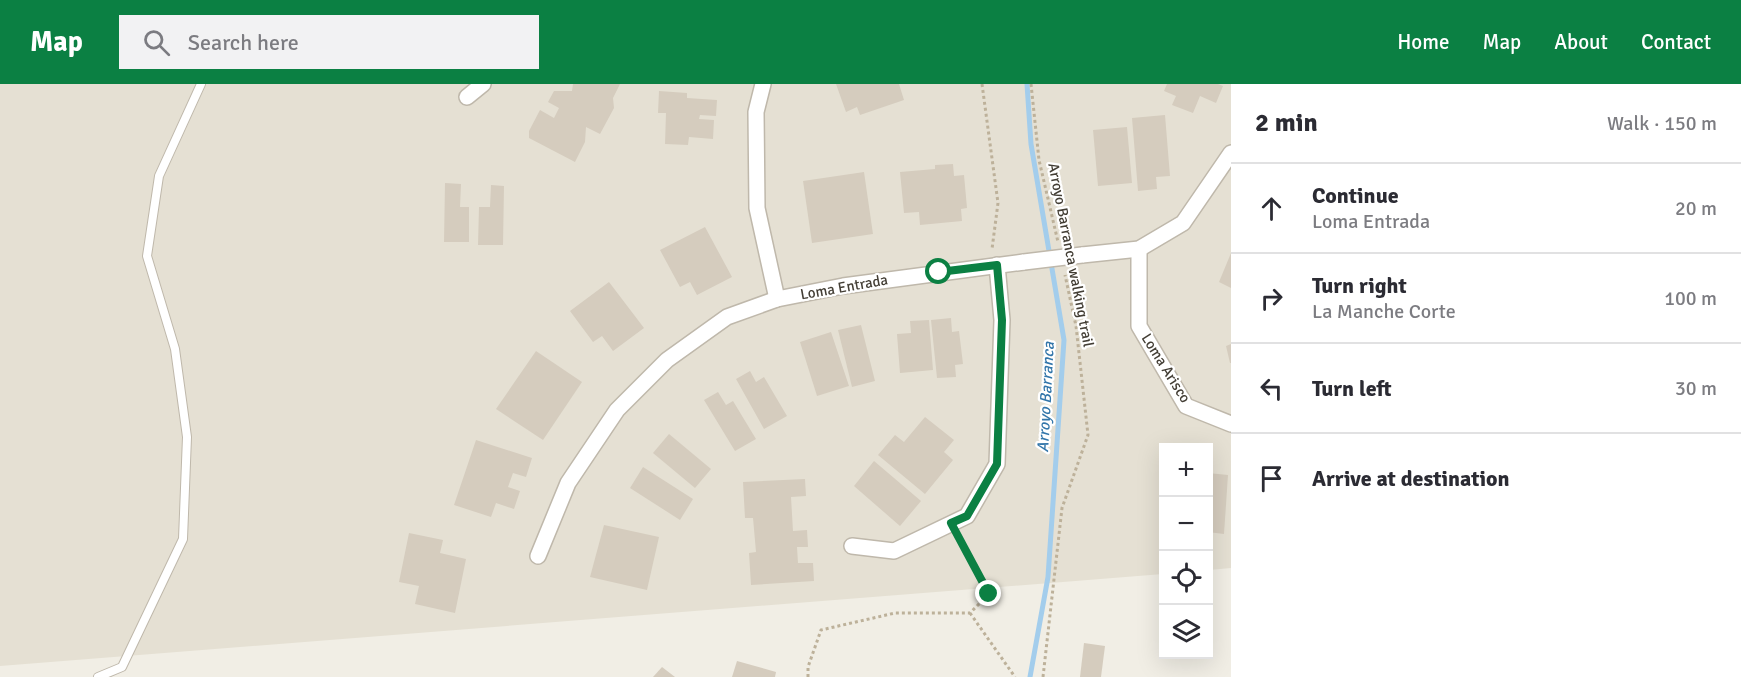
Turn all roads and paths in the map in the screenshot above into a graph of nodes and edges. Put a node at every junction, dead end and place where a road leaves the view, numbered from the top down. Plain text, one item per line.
1 (201, 84) edge
2 (483, 84) edge
3 (763, 84) edge
4 (982, 84) edge
5 (1031, 84) edge
6 (467, 97) dead end
7 (1231, 153) edge
8 (1139, 249) junction
9 (1060, 252) dead end
10 (994, 265) junction
11 (1065, 273) dead end
12 (777, 299) junction
13 (1231, 424) edge
14 (951, 523) junction
15 (852, 546) dead end
16 (538, 556) dead end
17 (970, 613) junction
18 (98, 677) edge
19 (808, 677) edge
20 (1015, 677) edge
21 (1043, 677) edge

1 - 18 lane
2 - 6 street
3 - 12 street
4 - 10 path
5 - 9 path, Arroyo Barranca walking trail
7 - 8 street, Loma Entrada
8 - 10 street, Loma Entrada, bridge
8 - 13 street, Loma Arisco
10 - 12 street, Loma Entrada
10 - 14 street
11 - 21 path, Arroyo Barranca walking trail
12 - 16 street, Loma Entrada
14 - 15 street
14 - 17 path
17 - 19 path
17 - 20 path

